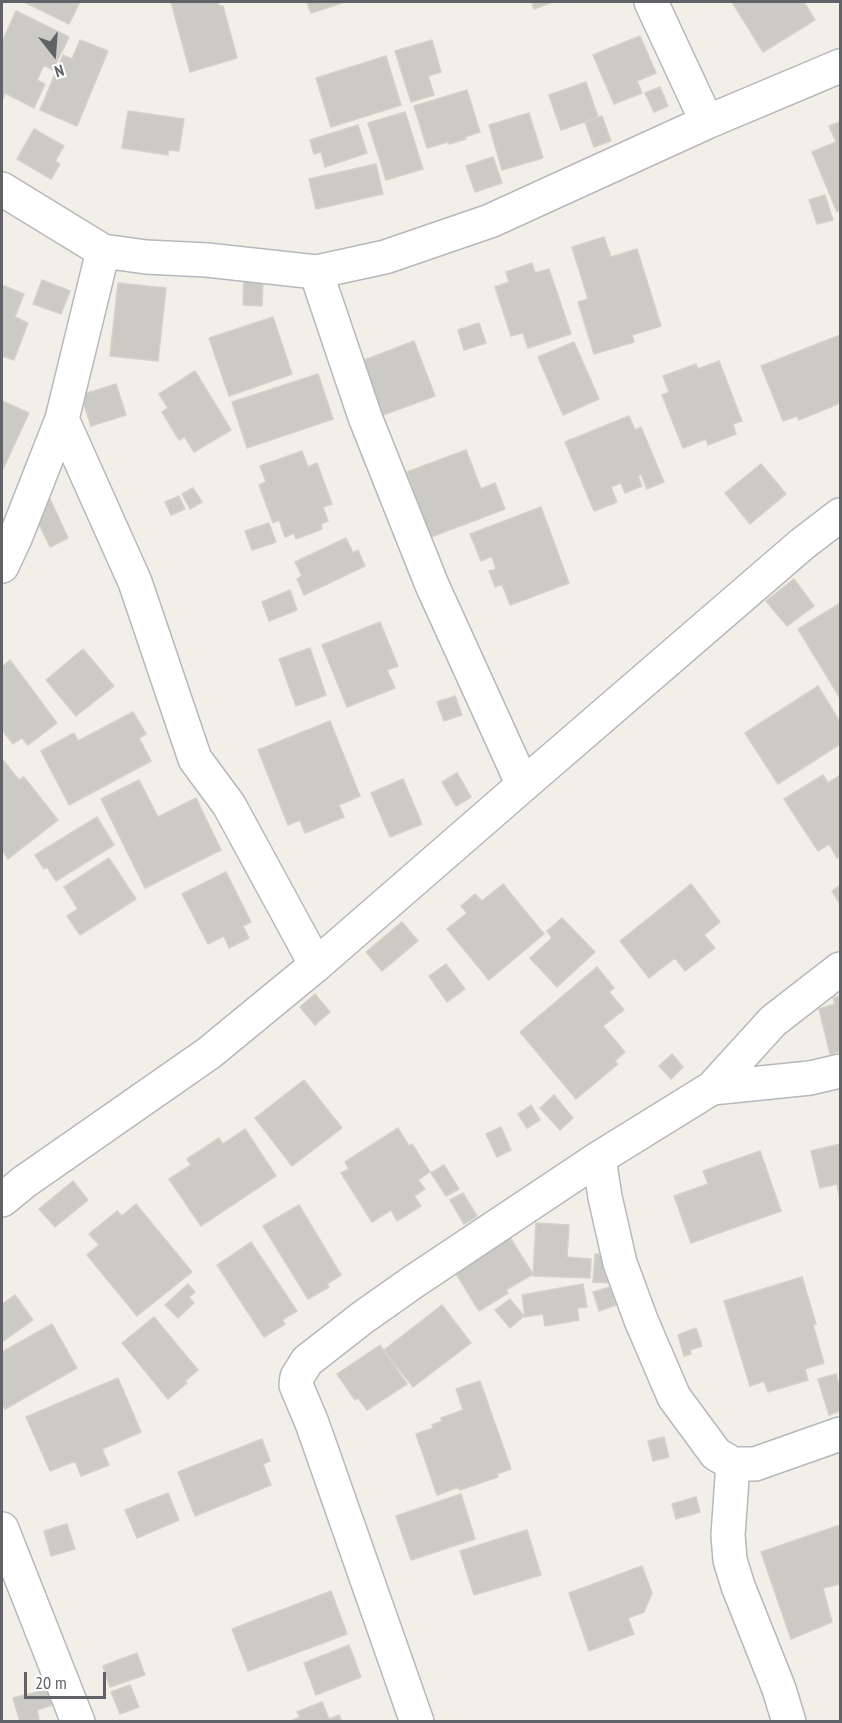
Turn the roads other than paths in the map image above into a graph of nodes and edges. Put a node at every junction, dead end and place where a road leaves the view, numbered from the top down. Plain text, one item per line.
1 (651, 2) edge
2 (840, 66) edge
3 (707, 122) junction
4 (2, 189) edge
5 (103, 251) junction
6 (316, 272) junction
7 (63, 419) junction
8 (840, 514) edge
9 (2, 566) edge
10 (523, 785) junction
11 (316, 965) junction
12 (840, 969) edge
13 (840, 1071) edge
14 (711, 1088) junction
15 (599, 1158) junction
16 (2, 1200) edge
17 (840, 1434) edge
18 (733, 1464) junction
19 (2, 1529) edge
20 (78, 1722) edge
21 (417, 1722) edge
22 (789, 1722) edge

1 - 3 street
2 - 3 street
3 - 6 street
4 - 5 street
5 - 6 street
5 - 7 street
6 - 10 street
7 - 9 street
7 - 11 street
8 - 10 street
10 - 11 street
11 - 16 street
12 - 14 street
13 - 14 street
14 - 15 street
15 - 18 street
15 - 21 street
17 - 18 street
18 - 22 street
19 - 20 street

